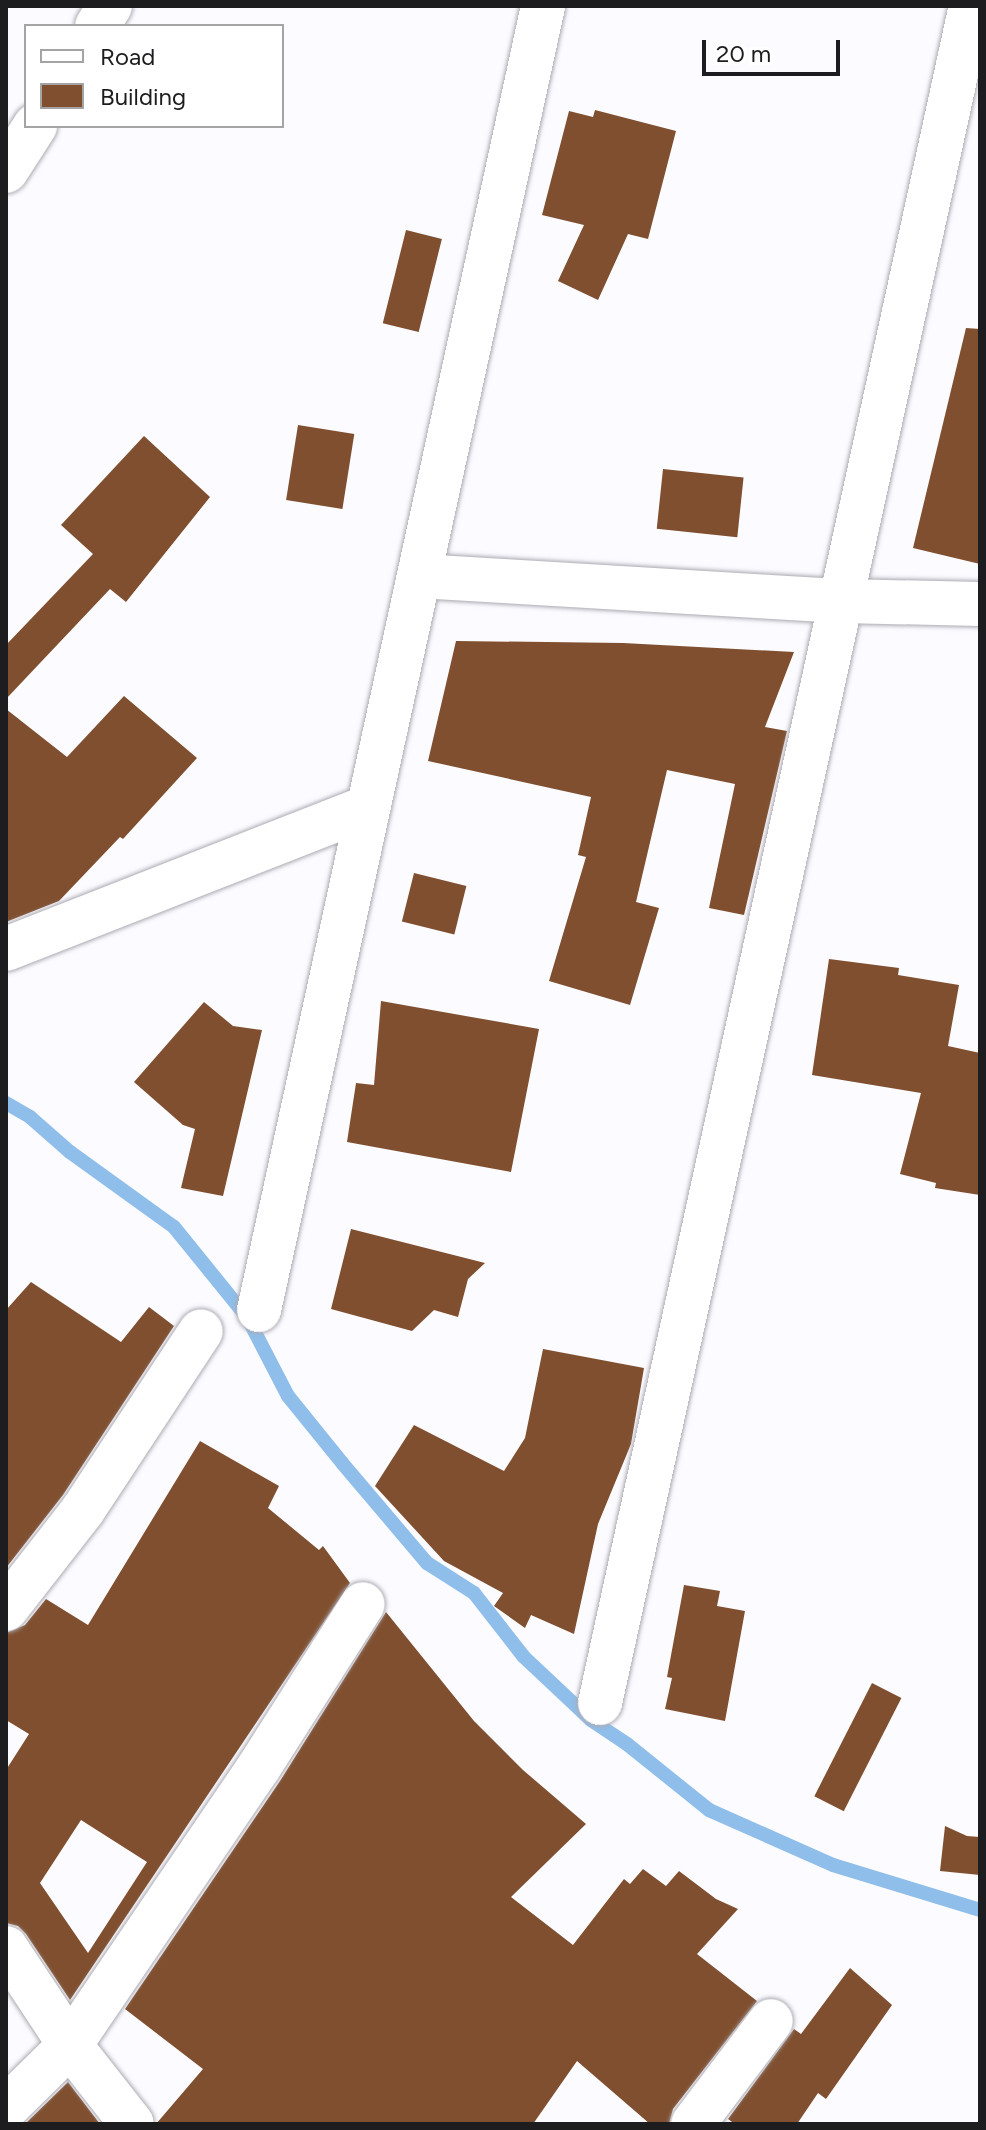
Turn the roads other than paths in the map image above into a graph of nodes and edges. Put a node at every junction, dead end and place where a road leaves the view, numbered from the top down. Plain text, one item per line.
1 (110, 6) edge
2 (543, 6) edge
3 (971, 6) edge
4 (98, 24) edge
5 (34, 128) edge
6 (6, 171) edge
7 (419, 576) junction
8 (841, 601) junction
9 (980, 604) edge
10 (368, 807) junction
11 (6, 949) edge
12 (259, 1310) dead end
13 (201, 1331) dead end
14 (363, 1604) dead end
15 (6, 1609) edge
16 (600, 1703) dead end
17 (6, 1948) edge
18 (771, 2021) dead end
19 (70, 2045) junction
20 (6, 2108) edge
21 (132, 2124) edge
22 (693, 2124) edge

1 - 4 street
2 - 7 street
3 - 8 street
5 - 6 street
7 - 8 street
7 - 10 street
8 - 9 street
8 - 16 street
10 - 11 street
10 - 12 street
13 - 15 street
14 - 19 street
17 - 19 street
18 - 22 street
19 - 20 street
19 - 21 street

